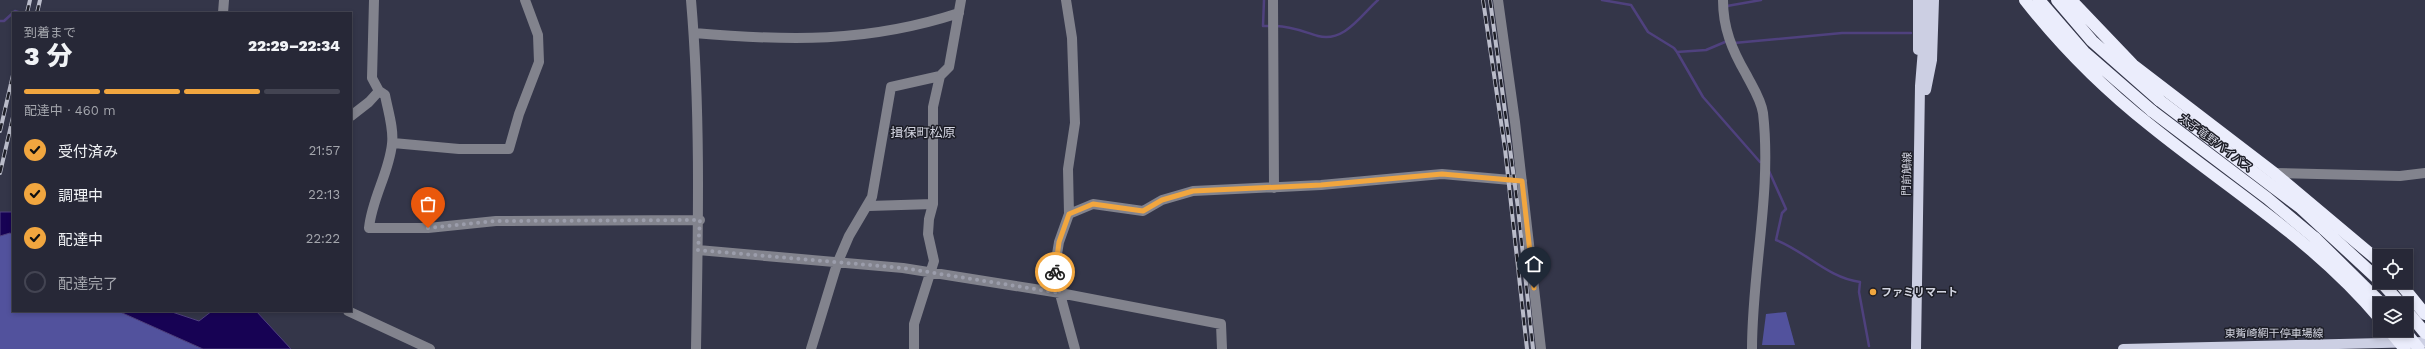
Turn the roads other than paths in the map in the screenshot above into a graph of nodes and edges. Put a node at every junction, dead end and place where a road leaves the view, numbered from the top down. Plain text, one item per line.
1 (224, 0) edge
2 (374, 0) edge
3 (525, 0) edge
4 (691, 0) edge
5 (961, 0) edge
6 (1066, 0) edge
7 (1273, 0) edge
8 (1498, 0) edge
9 (1723, 0) edge
10 (1918, 0) edge
11 (1927, 0) edge
12 (1934, 0) edge
13 (2025, 0) edge
14 (2038, 0) edge
15 (2057, 0) edge
16 (2071, 0) edge
17 (223, 12) edge
18 (959, 13) junction
19 (694, 33) junction
20 (940, 76) junction
21 (1920, 86) junction
22 (378, 91) junction
23 (2174, 97) junction
24 (352, 115) edge
25 (1920, 119) junction
26 (2151, 126) junction
27 (393, 143) junction
28 (2271, 171) junction
29 (2425, 173) edge
30 (2219, 178) junction
31 (1522, 181) junction
32 (1274, 188) junction
33 (2309, 202) junction
34 (933, 204) junction
35 (869, 206) junction
36 (1069, 214) junction
37 (700, 220) junction
38 (2310, 248) junction
39 (698, 250) junction
40 (2373, 256) edge
41 (837, 264) junction
42 (931, 273) junction
43 (2373, 275) edge
44 (2387, 289) edge
45 (2405, 289) edge
46 (1060, 293) junction
47 (2375, 297) edge
48 (2394, 297) edge
49 (2373, 311) edge
50 (350, 312) edge
51 (2425, 314) edge
52 (2413, 318) edge
53 (2425, 333) edge
54 (2395, 337) edge
55 (2410, 337) edge
56 (2425, 342) edge
57 (2403, 346) edge
58 (2329, 347) edge
59 (430, 349) edge
60 (696, 349) edge
61 (811, 349) edge
62 (914, 349) edge
63 (1075, 349) edge
64 (1222, 349) edge
65 (1541, 349) edge
66 (1752, 349) edge
67 (1916, 349) edge
68 (2123, 349) edge
69 (2143, 349) edge
70 (2419, 349) edge

1 - 17 street
2 - 22 street
3 - 27 street
4 - 19 street
5 - 18 street
6 - 36 street
7 - 32 street
8 - 31 street
9 - 66 street
10 - 21 main road
11 - 21 main road, 門前鵤線
12 - 25 main road
13 - 26 highway
14 - 47 highway, 太子竜野バイパス, bridge
15 - 43 highway, 太子竜野バイパス, bridge
16 - 23 highway
18 - 19 street
18 - 20 street
19 - 37 street
20 - 34 street
20 - 35 street
21 - 25 main road, 門前鵤線
22 - 24 street
22 - 27 street
23 - 26 highway
23 - 28 highway
25 - 67 main road, 門前鵤線
26 - 30 highway
27 - 37 street
28 - 29 street
28 - 30 highway
28 - 33 highway
30 - 38 highway
31 - 32 street
31 - 65 street
32 - 36 street
33 - 38 highway
33 - 40 highway
34 - 35 street
34 - 42 street
35 - 41 street
36 - 46 street
37 - 39 street
38 - 49 highway
39 - 41 street
39 - 60 street
41 - 42 street
41 - 61 street
42 - 46 street
42 - 62 street
44 - 48 highway, 太子竜野バイパス
45 - 51 highway
46 - 63 street
46 - 64 street
50 - 59 street
52 - 53 highway
54 - 57 highway
55 - 70 highway, bridge
56 - 57 main road, 東觜崎網干停車場線
57 - 58 main road, 東觜崎網干停車場線
58 - 69 main road, 東觜崎網干停車場線
68 - 69 main road, 東觜崎網干停車場線

